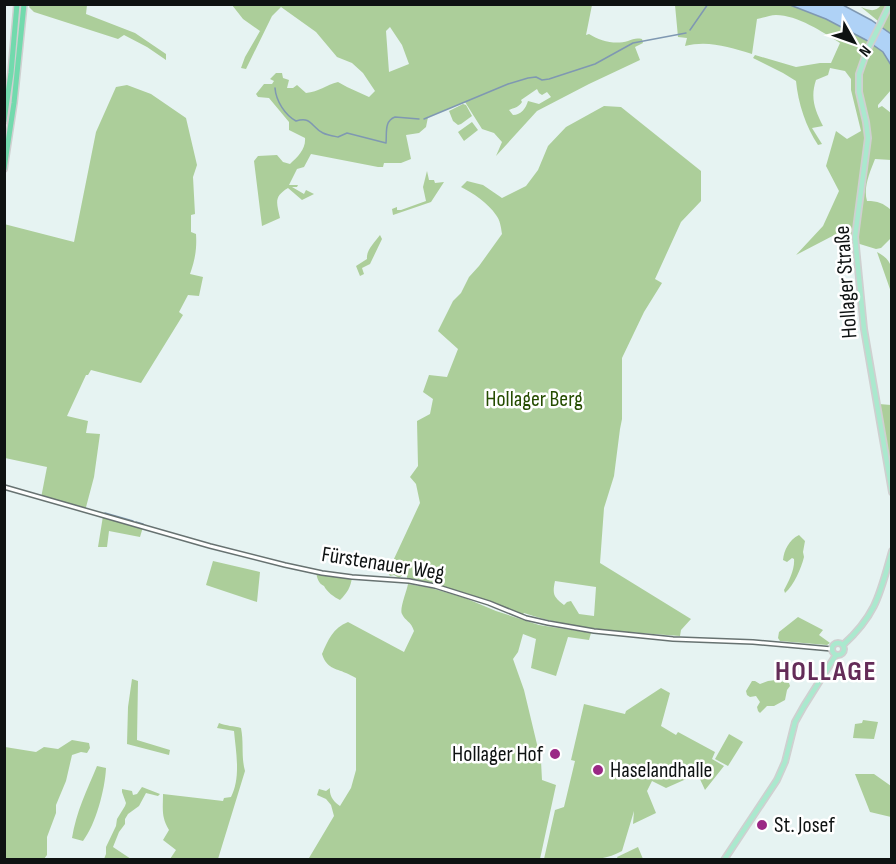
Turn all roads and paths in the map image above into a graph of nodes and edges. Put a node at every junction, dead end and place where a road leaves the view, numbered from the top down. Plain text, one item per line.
1 (17, 4) edge
2 (24, 4) edge
3 (890, 4) edge
4 (4, 121) edge
5 (4, 169) edge
6 (4, 487) edge
7 (891, 492) edge
8 (891, 550) edge
9 (843, 645) junction
10 (832, 649) junction
11 (836, 655) junction
12 (724, 860) edge

1 - 4 highway
2 - 5 highway
3 - 7 main road, Hollager Straße
6 - 10 street, Fürstenauer Weg
8 - 9 main road
9 - 10 main road
9 - 11 main road
10 - 11 main road
11 - 12 main road

